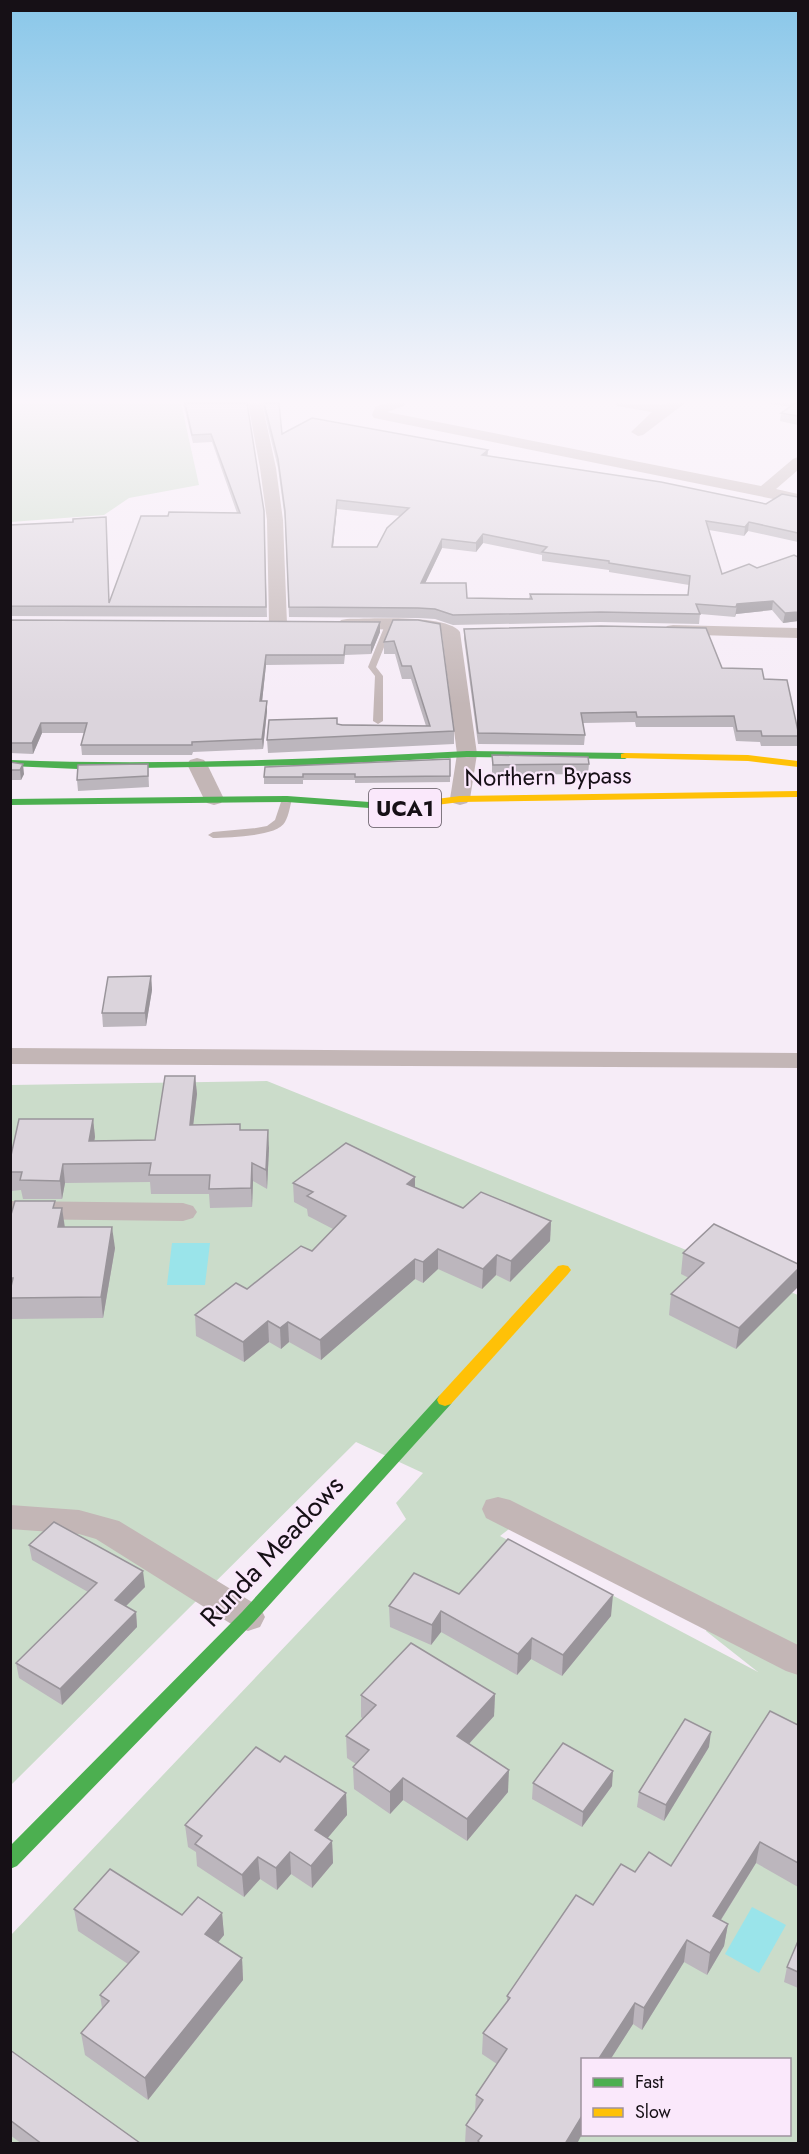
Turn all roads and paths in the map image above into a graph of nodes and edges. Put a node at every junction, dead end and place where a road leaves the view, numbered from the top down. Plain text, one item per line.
1 (273, 504) edge
2 (254, 624) edge
3 (278, 624) junction
4 (300, 624) edge
5 (334, 624) edge
6 (389, 625) junction
7 (659, 630) edge
8 (451, 632) junction
9 (474, 632) edge
10 (798, 633) edge
11 (378, 721) dead end
12 (467, 754) junction
13 (10, 763) edge
14 (197, 764) junction
15 (798, 764) edge
16 (798, 794) edge
17 (214, 799) junction
18 (287, 799) junction
19 (460, 800) junction
20 (10, 802) edge
21 (213, 835) dead end
22 (10, 1056) edge
23 (798, 1061) edge
24 (10, 1210) edge
25 (183, 1212) dead end
26 (563, 1270) dead end
27 (498, 1509) dead end
28 (10, 1518) edge
29 (248, 1617) junction
30 (798, 1661) edge
31 (10, 1860) edge

1 - 3 street
2 - 3 street
3 - 4 street
5 - 6 street
6 - 8 street
6 - 11 lane
7 - 10 street
8 - 9 street
8 - 12 street
12 - 14 street
12 - 15 street
12 - 19 street
13 - 14 street
14 - 17 street
16 - 19 street, Northern Bypass / UCA1
17 - 18 street, Northern Bypass / UCA1
17 - 20 street, Northern Bypass / UCA1
18 - 19 street, Northern Bypass / UCA1
18 - 21 lane
22 - 23 street
24 - 25 street
26 - 29 street, Runda Meadows
27 - 30 street
28 - 29 street
29 - 31 street, Runda Meadows

